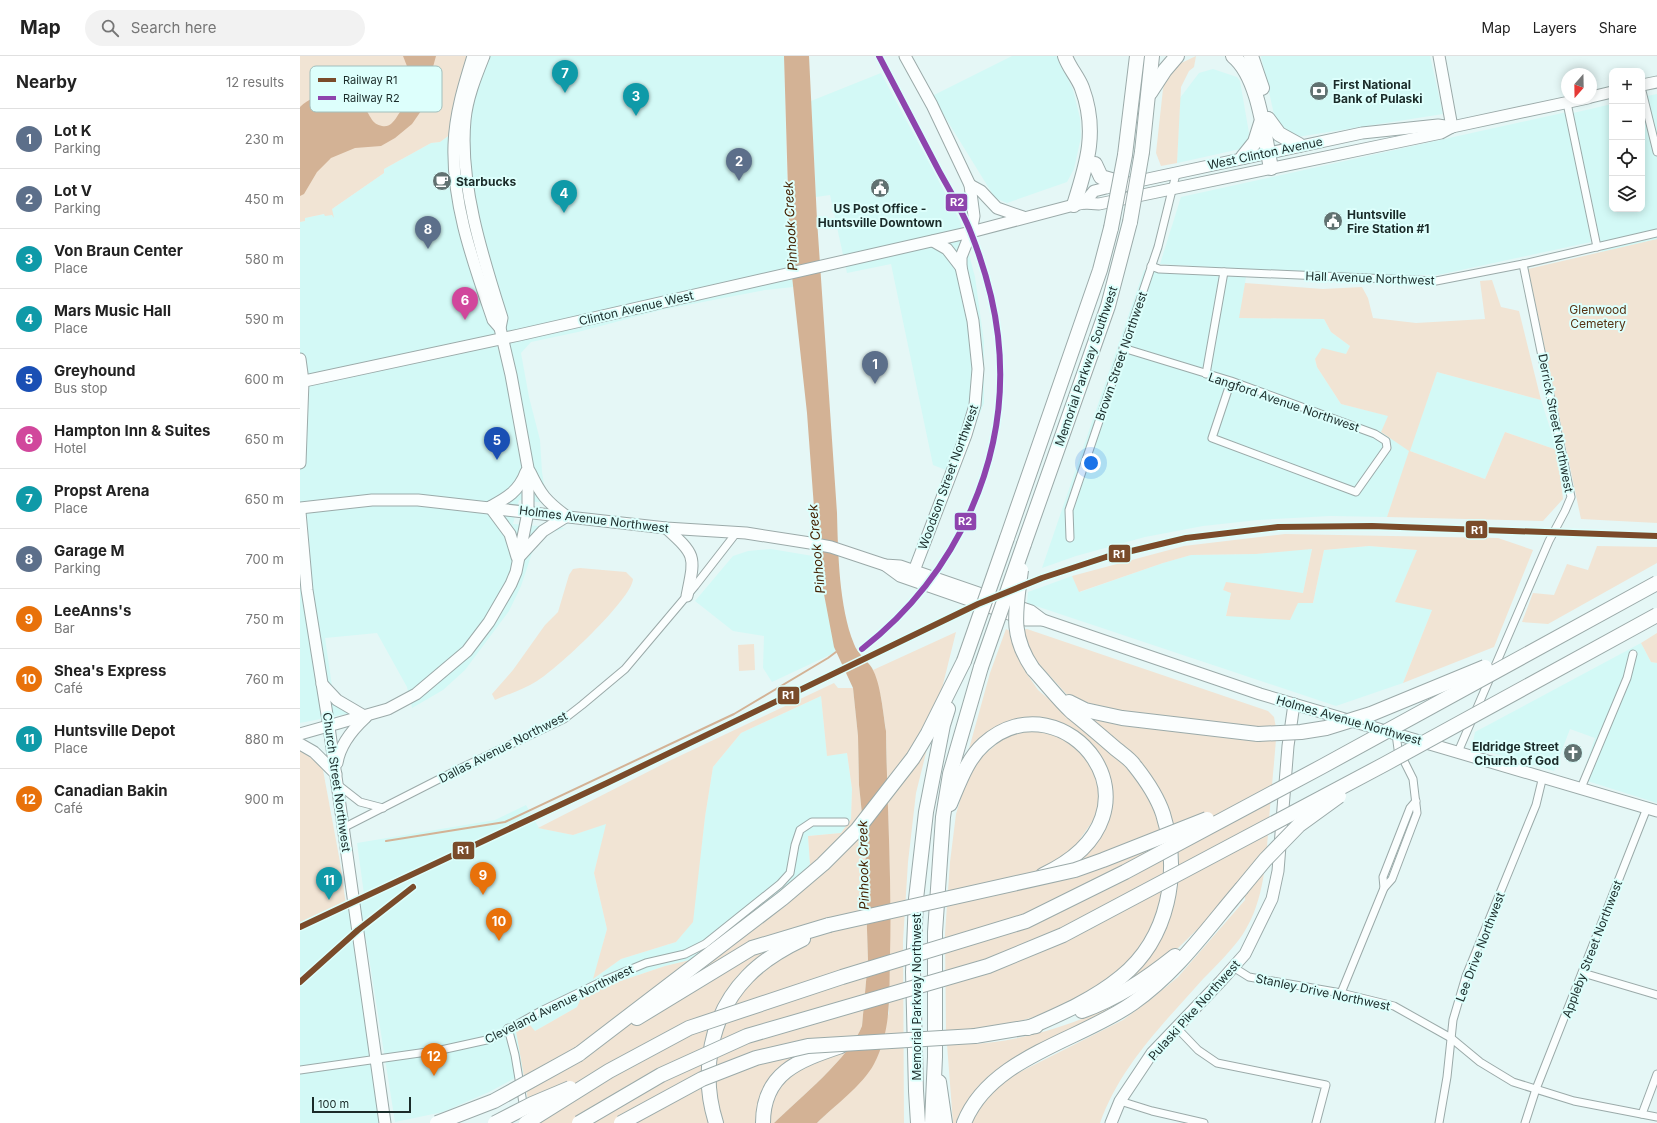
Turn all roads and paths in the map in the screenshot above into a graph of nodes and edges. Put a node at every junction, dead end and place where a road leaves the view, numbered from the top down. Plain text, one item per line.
1 (473, 56) edge
2 (484, 56) edge
3 (905, 56) edge
4 (1065, 56) edge
5 (1073, 56) edge
6 (1132, 56) edge
7 (1137, 56) edge
8 (1152, 56) edge
9 (1177, 56) edge
10 (1232, 56) edge
11 (1251, 56) edge
12 (1439, 56) edge
13 (1136, 76) junction
14 (1657, 82) edge
15 (1645, 84) edge
16 (1609, 93) edge
17 (1597, 96) edge
18 (1148, 97) junction
19 (1645, 103) edge
20 (1562, 104) edge
21 (1567, 104) edge
22 (1265, 121) junction
23 (1452, 127) junction
24 (1299, 145) junction
25 (1271, 151) junction
26 (1657, 152) edge
27 (1243, 157) junction
28 (1095, 164) junction
29 (1274, 167) junction
30 (1176, 174) junction
31 (1125, 184) junction
32 (970, 185) junction
33 (1174, 188) junction
34 (1079, 204) junction
35 (1022, 217) junction
36 (971, 232) junction
37 (1657, 233) edge
38 (933, 241) junction
39 (1596, 247) junction
40 (1523, 264) junction
41 (1151, 266) junction
42 (961, 267) junction
43 (1224, 272) junction
44 (501, 333) junction
45 (1123, 348) junction
46 (300, 359) edge
47 (1206, 374) junction
48 (301, 381) edge
49 (1231, 381) junction
50 (301, 410) edge
51 (300, 463) edge
52 (528, 468) junction
53 (490, 507) junction
54 (300, 508) edge
55 (300, 512) edge
56 (528, 512) junction
57 (567, 516) junction
58 (666, 528) junction
59 (737, 532) junction
60 (1070, 538) dead end
61 (1024, 544) junction
62 (518, 558) junction
63 (912, 575) junction
64 (1657, 583) edge
65 (687, 596) junction
66 (1657, 615) edge
67 (1543, 644) junction
68 (1633, 654) dead end
69 (964, 662) junction
70 (981, 667) joint
71 (322, 683) junction
72 (1054, 692) junction
73 (1294, 704) junction
74 (366, 717) junction
75 (329, 727) junction
76 (300, 734) edge
77 (1396, 734) junction
78 (300, 744) edge
79 (1458, 752) junction
80 (1385, 764) junction
81 (1543, 776) junction
82 (336, 779) junction
83 (1581, 788) junction
84 (1267, 795) junction
85 (383, 808) junction
86 (1652, 810) edge
87 (944, 817) junction
88 (845, 822) dead end
89 (343, 828) junction
90 (1031, 880) junction
91 (830, 925) junction
92 (1205, 931) junction
93 (1233, 967) junction
94 (1583, 973) junction
95 (1341, 993) junction
96 (1657, 995) edge
97 (508, 1028) junction
98 (1028, 1028) junction
99 (1177, 1028) junction
100 (1451, 1038) junction
101 (852, 1043) junction
102 (579, 1054) junction
103 (935, 1057) junction
104 (376, 1058) junction
105 (300, 1070) edge
106 (609, 1071) junction
107 (1657, 1074) edge
108 (1536, 1089) junction
109 (916, 1092) junction
110 (1120, 1101) junction
111 (1642, 1114) junction
112 (1657, 1118) edge
113 (385, 1123) edge
114 (437, 1123) edge
115 (495, 1123) edge
116 (526, 1123) edge
117 (579, 1123) edge
118 (621, 1123) edge
119 (716, 1123) edge
120 (763, 1123) edge
121 (909, 1123) edge
122 (918, 1123) edge
123 (932, 1123) edge
124 (945, 1123) edge
125 (964, 1123) edge
126 (1111, 1123) edge
127 (1204, 1123) edge
128 (1316, 1123) edge
129 (1439, 1123) edge
130 (1525, 1123) edge

1 - 44 street
2 - 44 street
3 - 32 street
4 - 34 highway
5 - 28 highway
6 - 13 highway
7 - 13 highway, Memorial Parkway Southwest
8 - 18 highway, Memorial Parkway Southwest
9 - 18 highway
10 - 22 highway
11 - 22 highway
12 - 23 street
13 - 69 highway, Memorial Parkway Southwest, bridge
14 - 15 street
16 - 17 street
18 - 61 highway, Memorial Parkway Southwest, bridge
19 - 26 street
20 - 23 street, West Clinton Avenue
21 - 39 street
22 - 24 highway
22 - 25 highway
22 - 27 highway
23 - 24 street, West Clinton Avenue
23 - 29 street, West Clinton Avenue
24 - 25 street, West Clinton Avenue
25 - 27 street, West Clinton Avenue
25 - 29 highway
27 - 30 street, West Clinton Avenue
28 - 31 highway
28 - 34 highway
29 - 33 street, West Clinton Avenue
30 - 31 street, West Clinton Avenue
30 - 33 street, Brown Street Northwest
31 - 34 street, West Clinton Avenue
32 - 35 street
32 - 36 street, Woodson Street Northwest
33 - 34 street, West Clinton Avenue
33 - 41 street, Brown Street Northwest
34 - 35 street, West Clinton Avenue
35 - 36 street, West Clinton Avenue
36 - 38 street, Clinton Avenue West
36 - 42 street, Woodson Street Northwest
37 - 39 street, Hall Avenue Northwest
38 - 42 street
38 - 44 street, Clinton Avenue West
39 - 40 street, Hall Avenue Northwest
40 - 43 street, Hall Avenue Northwest
40 - 79 street, Derrick Street Northwest
41 - 43 street, Hall Avenue Northwest
41 - 45 street, Brown Street Northwest
42 - 63 street, Woodson Street Northwest
43 - 47 street
44 - 48 street, Clinton Avenue West
44 - 52 street
45 - 47 street, Langford Avenue Northwest
45 - 60 street, Brown Street Northwest
46 - 48 street
47 - 49 street, Langford Avenue Northwest
48 - 50 street
49 - 49 street, Langford Avenue Northwest
50 - 51 street
52 - 53 street
52 - 56 street
52 - 57 street
53 - 54 street, Holmes Avenue Northwest
53 - 56 street, Holmes Avenue Northwest
53 - 62 street
55 - 71 street, Church Street Northwest
56 - 57 street, Holmes Avenue Northwest
56 - 62 street
57 - 58 street, Holmes Avenue Northwest
57 - 62 street
58 - 59 street, Holmes Avenue Northwest
58 - 65 street
59 - 63 street, Holmes Avenue Northwest
59 - 65 street, Dallas Avenue Northwest
61 - 70 highway, Memorial Parkway Southwest, bridge
61 - 72 highway, bridge
62 - 74 street
63 - 73 street, Holmes Avenue Northwest
64 - 67 highway, bridge
65 - 85 street, Dallas Avenue Northwest
66 - 80 highway, bridge
67 - 72 highway, bridge
67 - 84 highway, bridge
68 - 83 street
69 - 102 highway
69 - 109 highway, Memorial Parkway Northwest
70 - 87 highway, Memorial Parkway Northwest
71 - 74 street
71 - 75 street, Church Street Northwest
72 - 98 highway
73 - 77 street, Holmes Avenue Northwest
73 - 93 street, Pulaski Pike Northwest
74 - 75 street
74 - 82 street
75 - 76 street
75 - 82 street, Church Street Northwest
77 - 79 street, Holmes Avenue Northwest
77 - 95 street
78 - 82 street
79 - 81 street, Holmes Avenue Northwest
80 - 92 highway, bridge
80 - 117 highway, bridge
81 - 83 street, Holmes Avenue Northwest
81 - 100 street, Lee Drive Northwest
82 - 85 street
82 - 89 street, Church Street Northwest
83 - 86 street, Holmes Avenue Northwest
84 - 90 highway, bridge
84 - 106 highway, bridge
85 - 89 street, Dallas Avenue Northwest
86 - 94 street, Appleby Street Northwest
87 - 90 highway, bridge
87 - 103 highway, Memorial Parkway Northwest
88 - 97 street, Cleveland Avenue Northwest
89 - 104 street, Church Street Northwest
90 - 91 highway, bridge
91 - 102 highway
91 - 119 highway, bridge
92 - 98 highway
92 - 125 highway
93 - 95 street, Stanley Drive Northwest
93 - 99 street, Pulaski Pike Northwest
94 - 96 street
94 - 108 street, Appleby Street Northwest
95 - 100 street, Stanley Drive Northwest
97 - 104 street, Cleveland Avenue Northwest
97 - 116 street
98 - 101 highway, bridge
99 - 110 street, Pulaski Pike Northwest
99 - 128 street
100 - 108 street, Stanley Drive Northwest
100 - 129 street, Lee Drive Northwest
101 - 118 highway, bridge
101 - 120 highway, bridge
102 - 114 highway, bridge
103 - 123 highway, Memorial Parkway Northwest
103 - 124 highway
104 - 105 street, Cleveland Avenue Northwest
104 - 113 street, Church Street Northwest
106 - 115 highway, bridge
106 - 116 highway, bridge
107 - 111 street
108 - 111 street, Stanley Drive Northwest
108 - 130 street, Appleby Street Northwest
109 - 121 highway
109 - 122 highway, Memorial Parkway Northwest
110 - 126 street, Pulaski Pike Northwest
110 - 127 street
111 - 112 street, Stanley Drive Northwest

